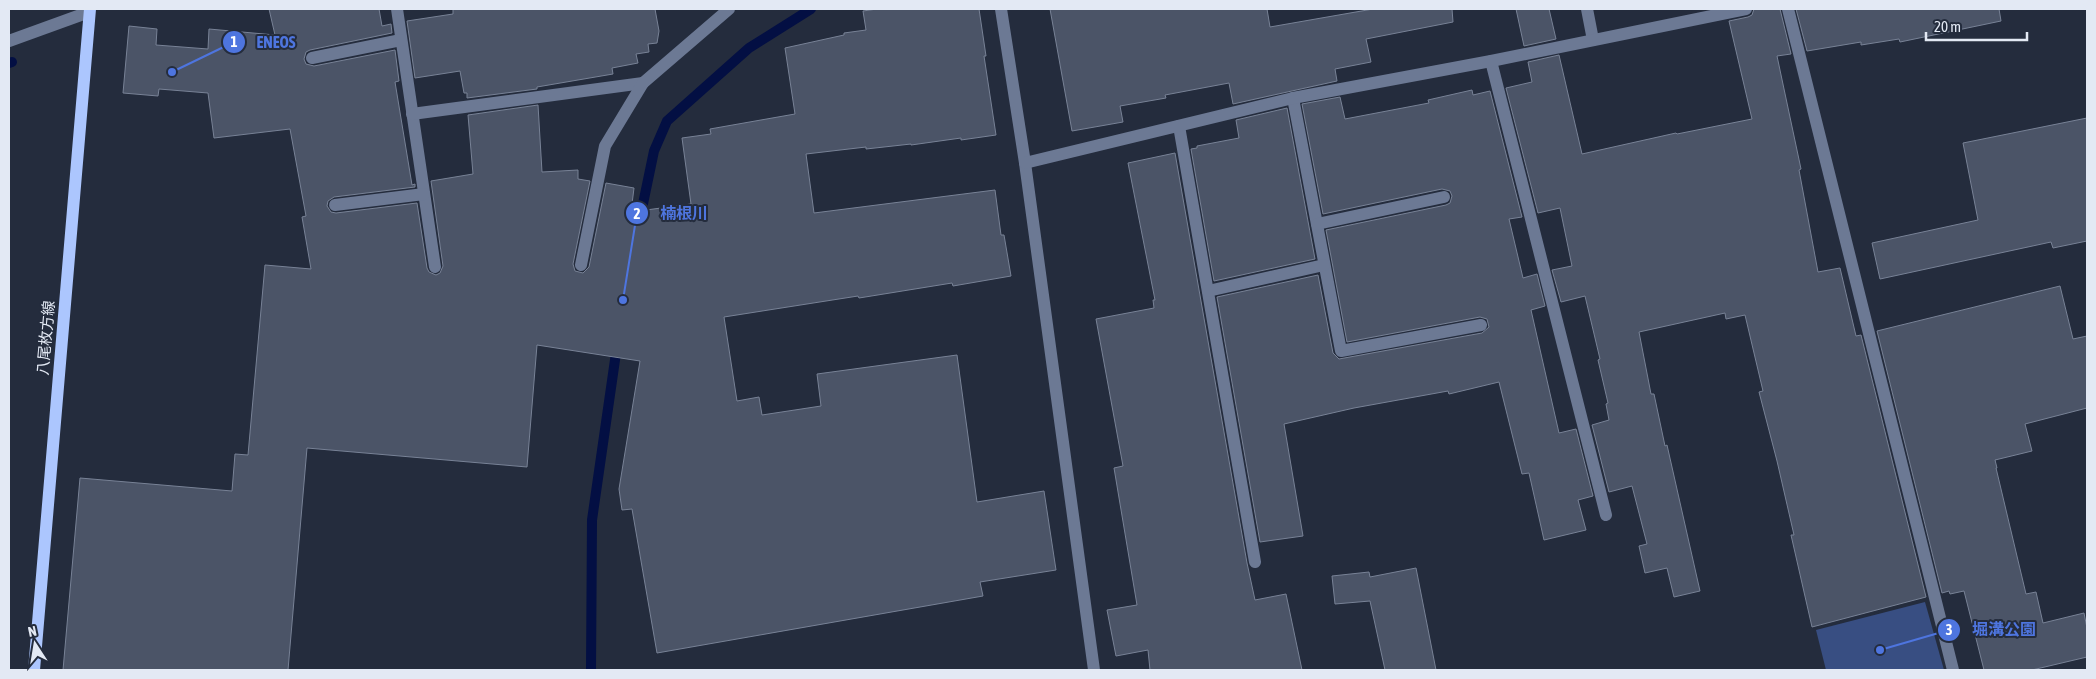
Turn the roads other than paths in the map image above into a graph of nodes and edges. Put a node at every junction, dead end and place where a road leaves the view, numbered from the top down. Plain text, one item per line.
1 (397, 9) edge
2 (729, 9) edge
3 (1001, 9) edge
4 (1587, 9) edge
5 (1746, 9) edge
6 (1788, 9) edge
7 (89, 11) edge
8 (401, 40) junction
9 (1593, 40) junction
10 (9, 41) edge
11 (312, 58) dead end
12 (1491, 61) junction
13 (643, 84) junction
14 (1293, 98) junction
15 (412, 114) junction
16 (1179, 126) junction
17 (1025, 163) junction
18 (424, 194) junction
19 (1444, 197) dead end
20 (335, 205) dead end
21 (1317, 224) junction
22 (581, 265) dead end
23 (1324, 265) junction
24 (435, 267) dead end
25 (1208, 291) junction
26 (1481, 325) dead end
27 (1606, 515) dead end
28 (1255, 562) dead end
29 (34, 670) edge
30 (1094, 670) edge
31 (1953, 670) edge

1 - 8 street
2 - 13 street
3 - 17 street
4 - 9 street
5 - 9 street
6 - 31 street
7 - 10 street
7 - 29 main road, 八尾枚方線
8 - 11 street
8 - 15 street
9 - 12 street
12 - 14 street
12 - 27 street
13 - 15 street
13 - 22 street
14 - 16 street
14 - 21 street
15 - 18 street
16 - 17 street
16 - 25 street
17 - 30 street
18 - 20 street
18 - 24 street
19 - 21 street
21 - 23 street
23 - 25 street
23 - 26 street
25 - 28 street

